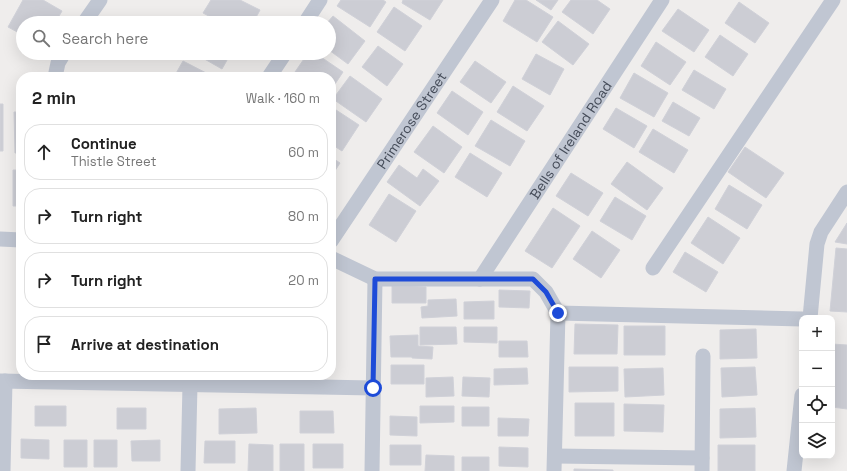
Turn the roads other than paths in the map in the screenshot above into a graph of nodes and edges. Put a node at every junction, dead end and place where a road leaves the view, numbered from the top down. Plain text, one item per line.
1 (100, 0) edge
2 (320, 0) edge
3 (492, 0) edge
4 (662, 0) edge
5 (833, 0) edge
6 (89, 16) edge
7 (310, 16) edge
8 (60, 60) edge
9 (280, 60) edge
10 (56, 72) edge
11 (272, 72) edge
12 (847, 192) edge
13 (336, 234) edge
14 (0, 240) edge
15 (16, 240) edge
16 (336, 260) edge
17 (654, 268) dead end
18 (375, 279) junction
19 (480, 279) junction
20 (558, 313) junction
21 (810, 315) edge
22 (799, 319) edge
23 (703, 356) dead end
24 (72, 380) edge
25 (150, 380) edge
26 (3, 381) edge
27 (190, 385) junction
28 (373, 388) junction
29 (799, 423) edge
30 (555, 456) junction
31 (702, 464) edge
32 (3, 471) edge
33 (188, 471) edge
34 (372, 471) edge
35 (554, 471) edge
36 (794, 471) edge

1 - 6 street
2 - 7 street
3 - 13 street, Primerose Street
4 - 19 street, Bells of Ireland Road
5 - 17 street
8 - 10 street
9 - 11 street
12 - 21 street
14 - 15 street
16 - 18 street
18 - 19 street
18 - 28 street
19 - 20 street
20 - 22 street
20 - 30 street
23 - 31 street
24 - 26 street
25 - 27 street
26 - 32 street
27 - 28 street
27 - 33 street
28 - 34 street
29 - 36 street
30 - 31 street
30 - 35 street

